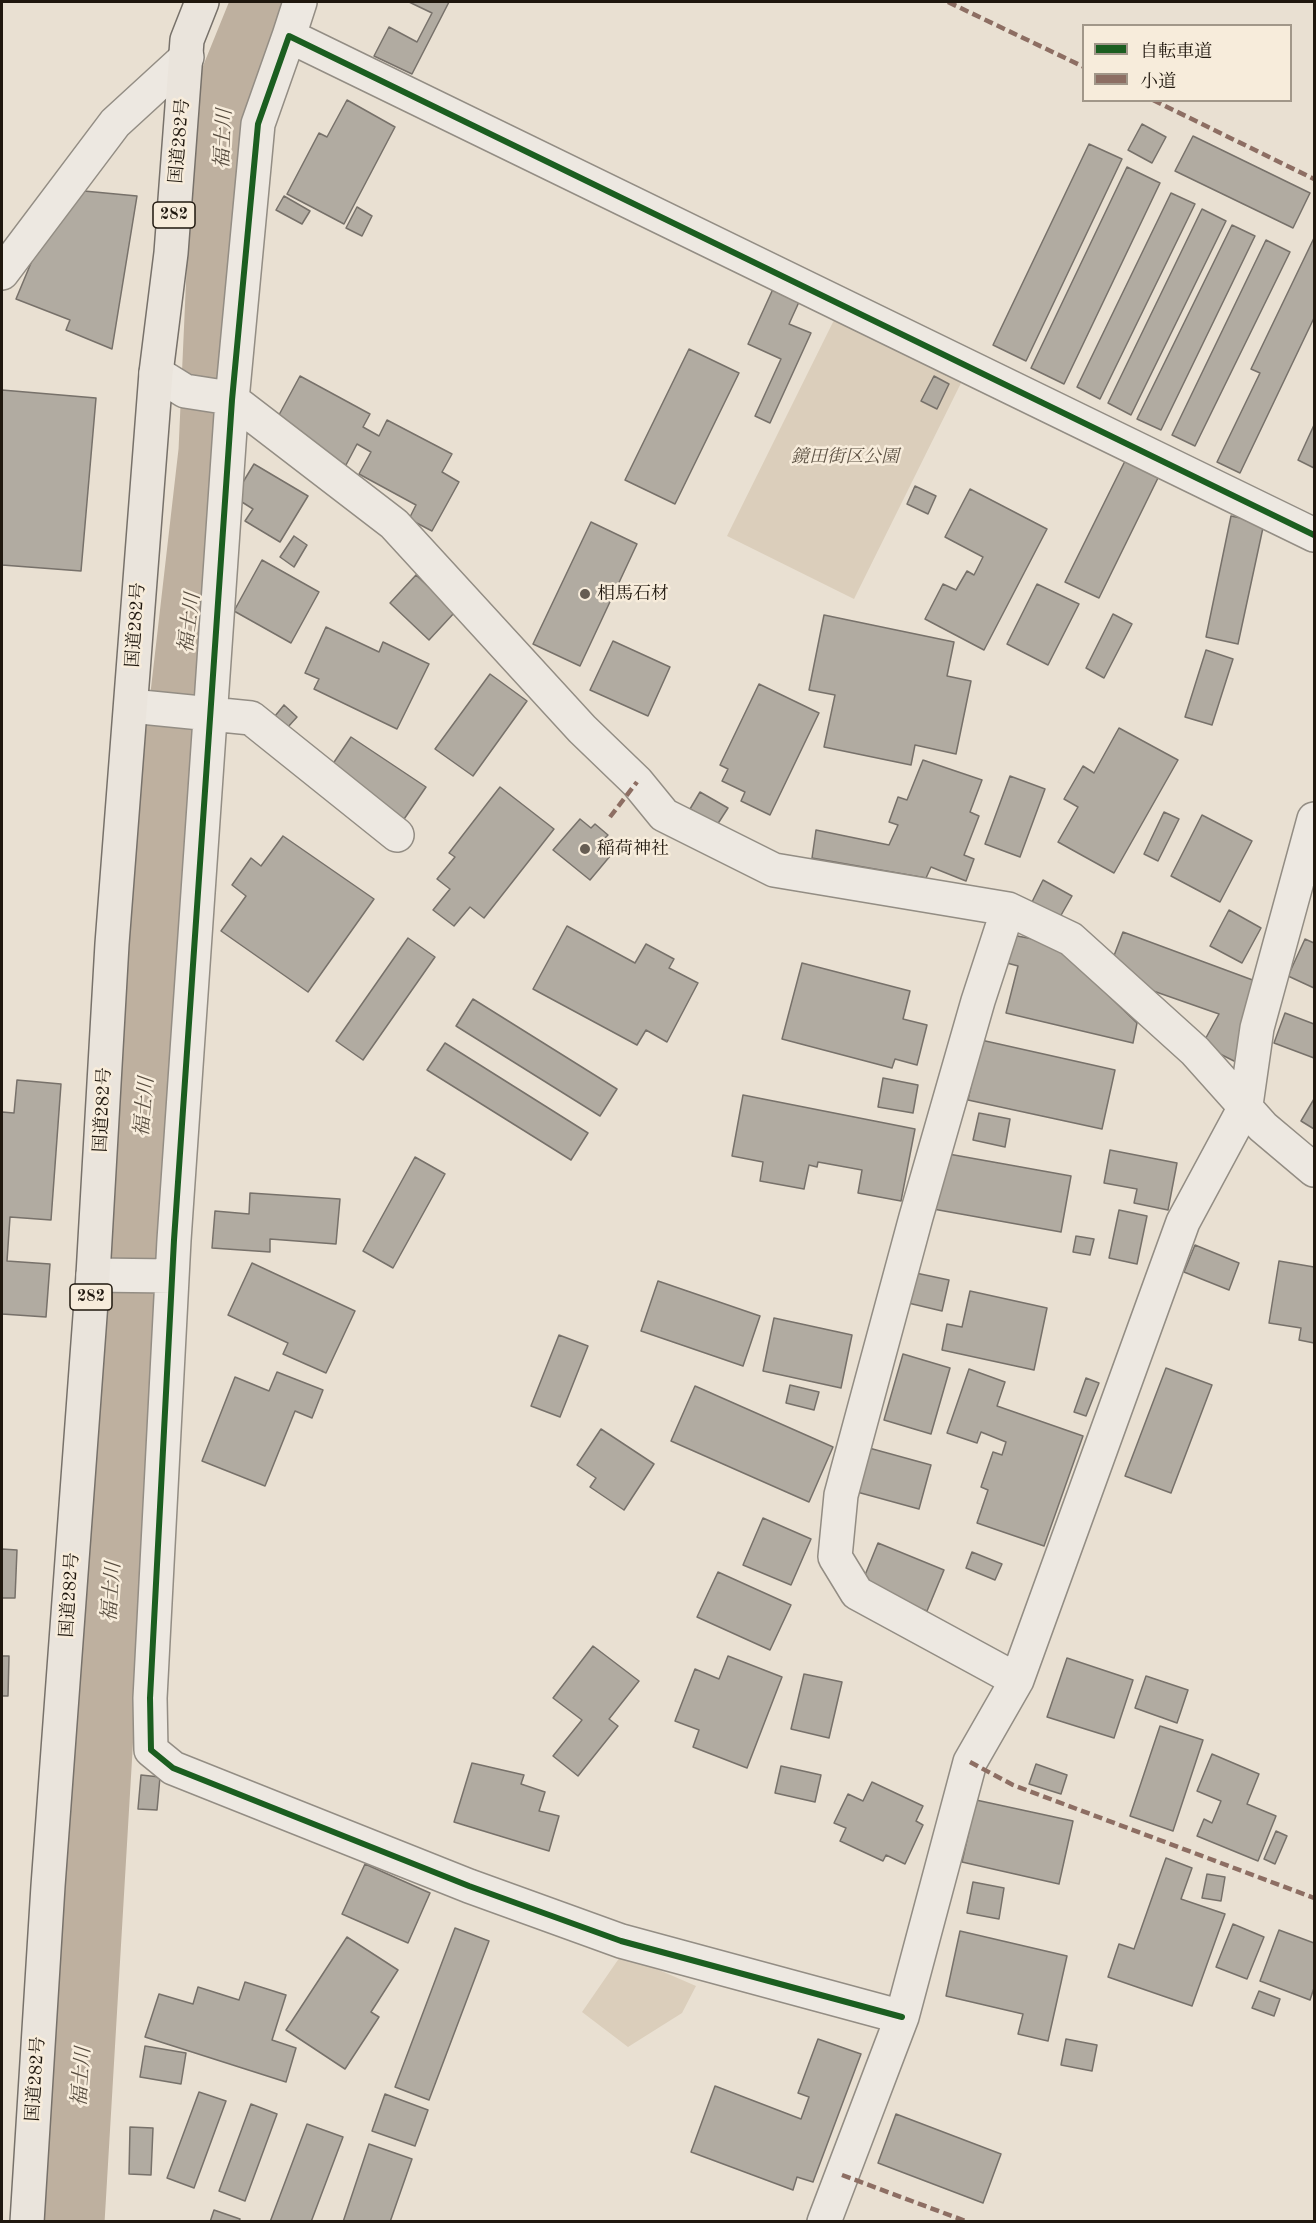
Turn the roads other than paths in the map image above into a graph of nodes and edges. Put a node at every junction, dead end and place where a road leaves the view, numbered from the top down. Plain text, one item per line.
1 (202, 2) edge
2 (300, 2) edge
3 (289, 36) junction
4 (187, 57) junction
5 (2, 273) edge
6 (156, 373) junction
7 (231, 399) junction
8 (1314, 535) edge
9 (130, 706) junction
10 (209, 714) junction
11 (1314, 819) edge
12 (397, 835) dead end
13 (1310, 851) edge
14 (1008, 909) junction
15 (1246, 1105) junction
16 (1314, 1170) edge
17 (95, 1275) junction
18 (170, 1276) junction
19 (1017, 1680) junction
20 (902, 2017) junction
21 (27, 2222) edge
22 (824, 2222) edge

1 - 4 highway, 国道282号 / 282
2 - 3 street
3 - 7 street
3 - 8 street
4 - 5 street
4 - 6 highway, 国道282号 / 282
6 - 7 street
6 - 9 highway, 国道282号 / 282
7 - 10 street
7 - 14 street
9 - 10 street
9 - 17 highway, 国道282号 / 282
10 - 12 street
10 - 18 street
11 - 13 street
13 - 15 street
14 - 15 street
14 - 19 street
15 - 16 street
15 - 19 street
17 - 18 street
17 - 21 highway, 国道282号 / 282
18 - 20 street
19 - 20 street
20 - 22 street

